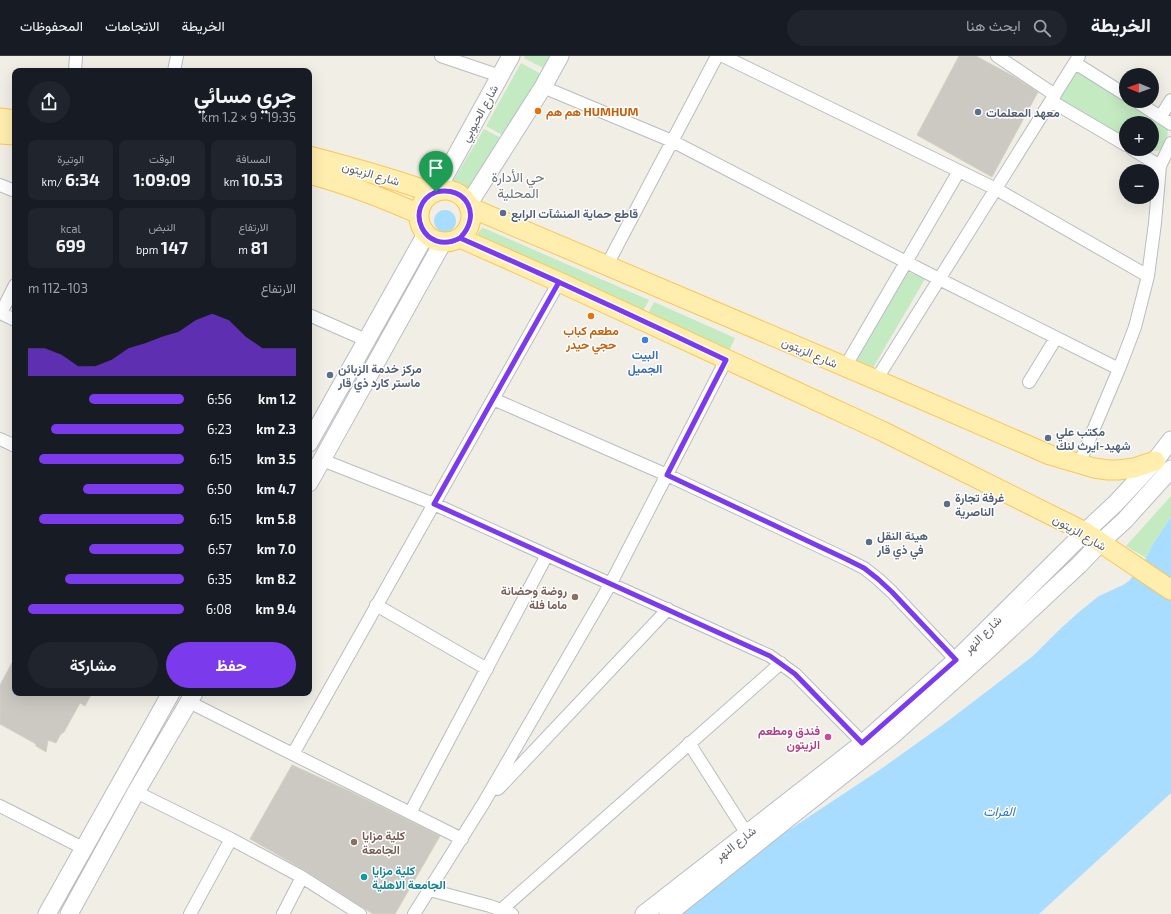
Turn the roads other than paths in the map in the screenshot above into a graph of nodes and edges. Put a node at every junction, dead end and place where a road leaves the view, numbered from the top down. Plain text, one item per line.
1 (76, 56) edge
2 (177, 56) edge
3 (441, 56) edge
4 (511, 56) edge
5 (560, 56) edge
6 (717, 56) edge
7 (722, 56) edge
8 (997, 56) edge
9 (1077, 59) edge
10 (75, 68) edge
11 (175, 68) edge
12 (500, 76) junction
13 (543, 87) junction
14 (1119, 89) edge
15 (1053, 98) junction
16 (1171, 100) edge
17 (1147, 108) edge
18 (1160, 116) junction
19 (0, 118) edge
20 (12, 120) edge
21 (1171, 124) edge
22 (0, 134) edge
23 (12, 135) edge
24 (1119, 140) edge
25 (672, 142) junction
26 (1171, 143) edge
27 (1144, 156) edge
28 (312, 157) edge
29 (1160, 166) junction
30 (959, 171) junction
31 (312, 175) edge
32 (0, 185) edge
33 (996, 189) junction
34 (12, 190) edge
35 (435, 192) junction
36 (469, 206) junction
37 (419, 214) junction
38 (426, 234) junction
39 (452, 240) junction
40 (906, 262) junction
41 (607, 265) junction
42 (1148, 276) junction
43 (939, 279) junction
44 (559, 282) junction
45 (12, 291) edge
46 (0, 313) edge
47 (312, 317) edge
48 (12, 319) edge
49 (1056, 338) junction
50 (366, 340) junction
51 (726, 360) junction
52 (845, 367) junction
53 (1119, 369) junction
54 (876, 380) junction
55 (1029, 382) dead end
56 (493, 399) junction
57 (312, 438) edge
58 (0, 439) edge
59 (1171, 440) edge
60 (12, 445) edge
61 (322, 460) junction
62 (1079, 464) junction
63 (1163, 465) edge
64 (667, 475) junction
65 (312, 478) edge
66 (434, 504) junction
67 (1085, 532) junction
68 (1107, 547) junction
69 (547, 555) junction
70 (611, 583) junction
71 (1171, 590) edge
72 (376, 605) junction
73 (668, 609) junction
74 (956, 660) junction
75 (781, 663) junction
76 (487, 669) junction
77 (169, 696) edge
78 (191, 698) edge
79 (688, 743) junction
80 (862, 743) junction
81 (293, 754) junction
82 (136, 792) junction
83 (483, 804) junction
84 (2, 810) edge
85 (410, 813) junction
86 (747, 834) junction
87 (231, 839) junction
88 (462, 839) junction
89 (83, 848) junction
90 (302, 877) junction
91 (430, 890) junction
92 (51, 907) edge
93 (70, 911) edge
94 (506, 912) edge
95 (190, 914) edge
96 (283, 914) edge
97 (360, 914) edge
98 (416, 914) edge
99 (644, 914) edge
100 (668, 914) edge

1 - 10 street
2 - 11 street
3 - 12 street
4 - 12 main road, شارع الحبوبي
5 - 13 main road
6 - 25 street
7 - 30 street
8 - 15 street
9 - 14 street
9 - 15 street
12 - 35 main road, شارع الحبوبي
13 - 25 street
13 - 36 main road
15 - 24 street
15 - 33 street
16 - 18 street
17 - 18 street
18 - 21 street
19 - 20 main road
22 - 23 main road
25 - 40 street
25 - 41 street
26 - 29 street
27 - 29 street
28 - 35 main road, شارع الزيتون
29 - 42 street
30 - 33 street
30 - 40 street
31 - 37 main road, شارع الزيتون
32 - 34 street
33 - 42 street
33 - 43 street
35 - 36 main road
35 - 37 main road
36 - 39 main road
36 - 41 main road, شارع الزيتون
37 - 38 main road
38 - 39 main road
38 - 50 main road
39 - 44 main road, شارع الزيتون
39 - 61 main road
40 - 43 street
40 - 52 street
41 - 52 main road, شارع الزيتون
42 - 53 street
43 - 49 street
43 - 54 street
44 - 51 main road, شارع الزيتون
44 - 56 street
45 - 46 street
46 - 48 street
47 - 50 street
49 - 53 street
49 - 55 street
50 - 57 main road
51 - 64 street
51 - 67 main road, شارع الزيتون
52 - 54 main road, شارع الزيتون
53 - 62 street
54 - 62 main road, شارع الزيتون
56 - 64 street
56 - 66 street
58 - 60 street
59 - 63 main road, شارع النهر
61 - 65 main road
61 - 66 street
62 - 63 main road, شارع الزيتون
63 - 67 main road, شارع النهر
63 - 68 main road, شارع النهر
64 - 70 street
64 - 74 street
66 - 69 street
66 - 72 street
67 - 68 main road, شارع الزيتون
67 - 74 main road, شارع النهر
68 - 71 main road, شارع الزيتون
68 - 100 main road, شارع النهر
69 - 70 street
69 - 76 street
70 - 73 street
70 - 83 street
72 - 76 street
72 - 81 street
73 - 75 street
73 - 83 street
74 - 80 main road, شارع النهر
75 - 79 street
75 - 80 street
76 - 85 street
77 - 89 main road
78 - 81 street
78 - 82 main road
79 - 86 street
79 - 94 street
80 - 86 main road, شارع النهر
81 - 85 street
82 - 87 street
82 - 93 main road
83 - 88 street
84 - 89 street
85 - 88 street
86 - 99 main road, شارع النهر
87 - 90 street
87 - 95 street
88 - 91 street
89 - 92 main road
90 - 96 street
90 - 97 street
91 - 94 street
91 - 98 street
92 - 93 main road

